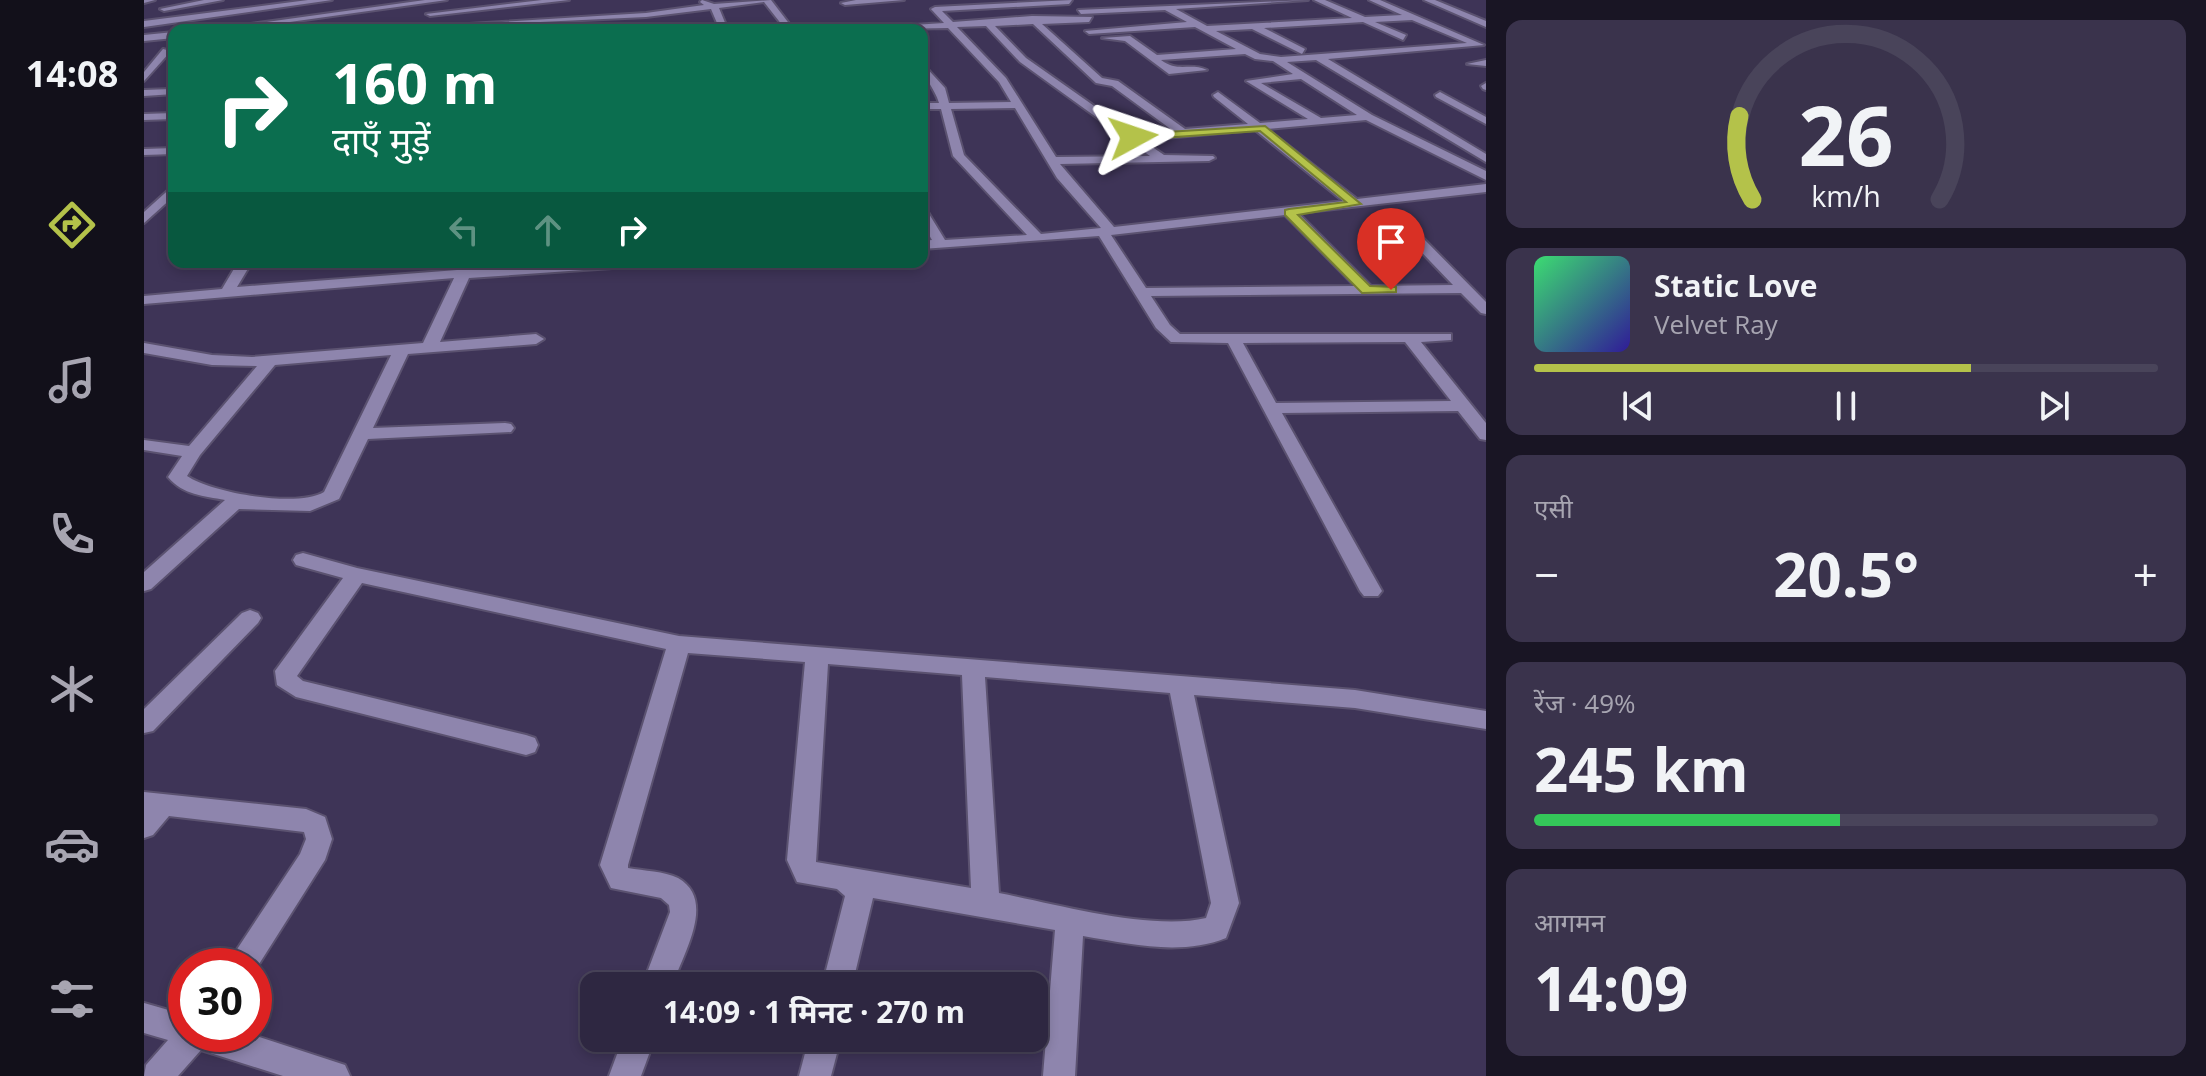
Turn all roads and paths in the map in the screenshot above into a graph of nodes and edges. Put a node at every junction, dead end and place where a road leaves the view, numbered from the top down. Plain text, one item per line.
1 (151, 0) edge
2 (219, 0) edge
3 (328, 0) edge
4 (443, 0) edge
5 (565, 0) edge
6 (702, 0) edge
7 (765, 0) edge
8 (900, 0) edge
9 (947, 0) edge
10 (1069, 0) edge
11 (1153, 0) edge
12 (1304, 0) edge
13 (1318, 0) edge
14 (1373, 0) edge
15 (1428, 0) edge
16 (144, 1) edge
17 (1263, 1) edge
18 (416, 2) edge
19 (843, 2) edge
20 (1009, 3) edge
21 (1214, 3) edge
22 (258, 6) edge
23 (956, 6) junction
24 (591, 7) dead end
25 (714, 7) junction
26 (637, 8) dead end
27 (1166, 8) junction
28 (1281, 9) dead end
29 (159, 10) dead end
30 (852, 12) dead end
31 (1230, 12) dead end
32 (669, 13) junction
33 (430, 14) junction
34 (646, 15) junction
35 (1079, 16) junction
36 (1295, 16) dead end
37 (613, 17) junction
38 (1414, 17) junction
39 (584, 18) junction
40 (1242, 19) dead end
41 (860, 20) dead end
42 (1362, 20) junction
43 (1035, 22) junction
44 (144, 24) edge
45 (273, 24) edge
46 (287, 24) edge
47 (438, 24) edge
48 (555, 24) edge
49 (614, 24) edge
50 (671, 24) dead end
51 (721, 24) edge
52 (785, 24) edge
53 (864, 24) edge
54 (989, 24) junction
55 (1309, 24) junction
56 (1486, 24) edge
57 (928, 25) edge
58 (952, 25) junction
59 (1199, 26) junction
60 (1254, 26) junction
61 (1089, 31) junction
62 (1332, 35) dead end
63 (168, 36) edge
64 (1403, 37) dead end
65 (144, 38) edge
66 (1275, 38) junction
67 (1225, 40) junction
68 (1344, 41) dead end
69 (1483, 46) edge
70 (165, 51) edge
71 (1244, 51) junction
72 (1302, 51) dead end
73 (1368, 52) junction
74 (1153, 56) junction
75 (1316, 56) junction
76 (1278, 59) junction
77 (1486, 63) edge
78 (1472, 64) dead end
79 (1202, 70) dead end
80 (928, 73) edge
81 (1301, 76) junction
82 (144, 78) edge
83 (168, 92) edge
84 (144, 93) edge
85 (1218, 95) dead end
86 (1440, 95) dead end
87 (1020, 105) junction
88 (928, 106) edge
89 (944, 106) junction
90 (168, 116) edge
91 (144, 117) edge
92 (1368, 117) junction
93 (1486, 121) edge
94 (1321, 122) junction
95 (1262, 128) junction
96 (1183, 133) junction
97 (1133, 137) junction
98 (168, 151) edge
99 (144, 152) edge
100 (1209, 158) dead end
101 (1162, 159) junction
102 (1486, 159) edge
103 (1053, 161) junction
104 (1486, 176) edge
105 (1486, 188) edge
106 (1464, 191) junction
107 (168, 195) edge
108 (1355, 204) junction
109 (1486, 207) edge
110 (1289, 212) junction
111 (144, 219) edge
112 (928, 222) edge
113 (1107, 232) junction
114 (1414, 237) dead end
115 (1038, 239) junction
116 (941, 244) junction
117 (928, 245) edge
118 (241, 268) edge
119 (465, 268) edge
120 (1464, 289) junction
121 (1367, 290) junction
122 (227, 292) junction
123 (1143, 292) junction
124 (144, 300) edge
125 (1486, 310) edge
126 (1446, 337) dead end
127 (1410, 338) junction
128 (536, 339) dead end
129 (1233, 339) junction
130 (144, 348) edge
131 (429, 348) junction
132 (402, 350) junction
133 (270, 361) junction
134 (1463, 406) junction
135 (1273, 408) junction
136 (505, 428) dead end
137 (360, 434) junction
138 (1486, 435) edge
139 (144, 445) edge
140 (193, 452) junction
141 (251, 500) junction
142 (303, 560) dead end
143 (357, 575) junction
144 (144, 584) edge
145 (1371, 591) dead end
146 (250, 618) dead end
147 (679, 644) junction
148 (817, 656) junction
149 (973, 668) junction
150 (1180, 685) junction
151 (1486, 720) edge
152 (144, 724) edge
153 (526, 745) dead end
154 (150, 812) edge
155 (850, 882) junction
156 (986, 903) junction
157 (1070, 920) junction
158 (253, 948) edge
159 (662, 972) edge
160 (840, 972) edge
161 (144, 1018) edge
162 (168, 1025) edge
163 (180, 1052) edge
164 (256, 1052) edge
165 (634, 1052) edge
166 (821, 1052) edge
167 (157, 1076) edge
168 (334, 1076) edge
169 (625, 1076) edge
170 (815, 1076) edge
171 (1059, 1076) edge

1 - 16 street
2 - 29 street
3 - 22 street
4 - 18 street
5 - 33 street
6 - 25 street
7 - 25 street
7 - 52 street
8 - 19 street
9 - 23 street
10 - 20 street
10 - 35 street
11 - 27 street
12 - 17 street
13 - 42 street
14 - 38 street
15 - 56 street
17 - 21 street
17 - 28 street
18 - 33 street
18 - 46 street
19 - 30 street
20 - 23 street
20 - 43 street
21 - 27 street
21 - 31 street
22 - 44 street
22 - 45 street
23 - 58 street
24 - 39 street
25 - 32 street
25 - 51 street
26 - 34 street
27 - 35 street
27 - 59 street
32 - 34 street
32 - 50 street
33 - 47 street
34 - 37 street
35 - 43 street
35 - 61 street
36 - 55 street
37 - 39 street
37 - 49 street
38 - 42 street
38 - 69 street
39 - 48 street
40 - 60 street
41 - 53 street
42 - 55 street
42 - 64 street
43 - 54 street
43 - 96 street
54 - 58 street
54 - 97 street
55 - 60 street
55 - 62 street
57 - 58 street
58 - 87 street
59 - 60 street
59 - 61 street
59 - 67 street
60 - 66 street
61 - 74 street
63 - 65 street
66 - 67 street
66 - 72 street
67 - 71 street
68 - 73 street
69 - 73 street
70 - 82 street
71 - 74 street
71 - 76 street
73 - 75 street
74 - 79 street
75 - 76 street
75 - 102 street
76 - 81 street
77 - 78 street
80 - 89 street
81 - 92 street
81 - 94 street
83 - 84 street
85 - 95 street
86 - 93 street
87 - 89 street
87 - 103 street
88 - 89 street
89 - 115 street
90 - 91 street
92 - 94 street
92 - 104 street
94 - 95 street
95 - 96 street
95 - 108 street
96 - 97 street
97 - 101 street
98 - 99 street
100 - 101 street
101 - 103 street
103 - 113 street
105 - 106 street
106 - 108 street
106 - 109 street
107 - 111 street
108 - 110 street
110 - 113 street
110 - 121 street
112 - 116 street
113 - 115 street
113 - 123 street
114 - 120 street
115 - 116 street
116 - 117 street
118 - 122 street
119 - 122 street
119 - 131 street
120 - 121 street
120 - 125 street
121 - 123 street
122 - 124 street
123 - 129 street
126 - 127 street
127 - 129 street
127 - 134 street
128 - 131 street
129 - 135 street
130 - 133 street
131 - 132 street
132 - 133 street
132 - 137 street
133 - 140 street
134 - 135 street
134 - 138 street
135 - 145 street
136 - 137 street
137 - 141 street
139 - 140 street
140 - 141 street
141 - 144 street
142 - 143 street
143 - 147 street
143 - 153 street
146 - 152 street
147 - 148 street
147 - 159 street
148 - 149 street
148 - 155 street
149 - 150 street
149 - 156 street
150 - 151 street
150 - 157 street
154 - 158 street
155 - 156 street
155 - 160 street
156 - 157 street
157 - 171 street
161 - 162 street
163 - 167 street
164 - 168 street
165 - 169 street
166 - 170 street

